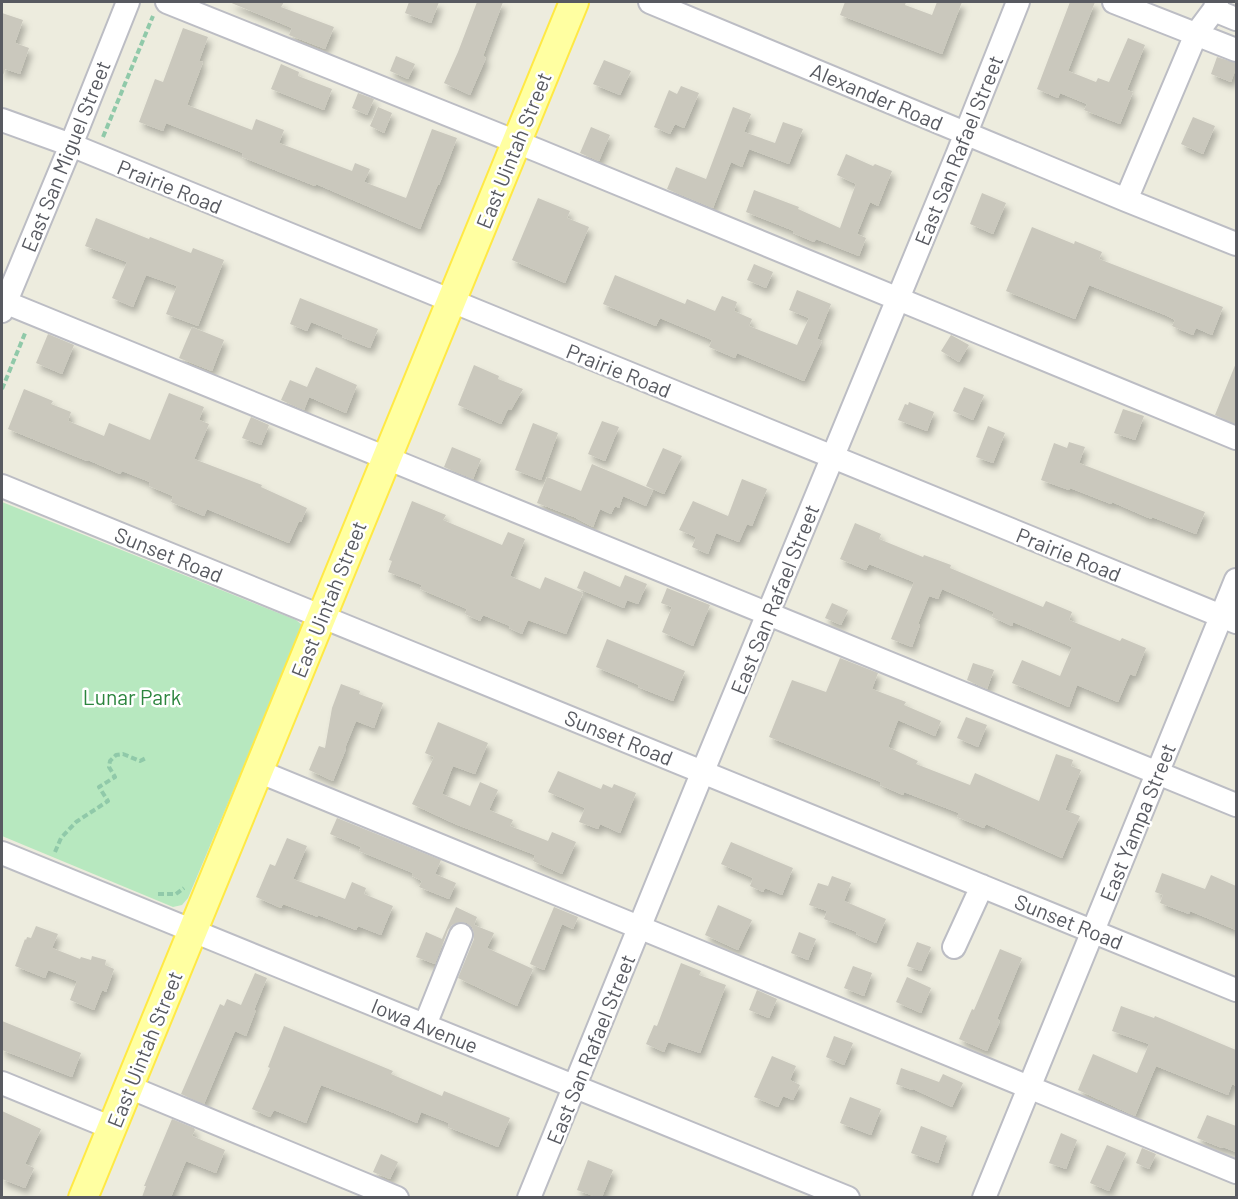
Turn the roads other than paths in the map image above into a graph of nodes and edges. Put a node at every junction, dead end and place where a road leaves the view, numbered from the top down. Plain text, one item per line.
1 (128, 2) edge
2 (574, 2) edge
3 (650, 2) edge
4 (1018, 2) edge
5 (1114, 2) edge
6 (1215, 6) edge
7 (161, 7) edge
8 (1236, 20) edge
9 (1196, 34) junction
10 (1236, 50) edge
11 (2, 120) edge
12 (966, 133) junction
13 (516, 142) junction
14 (71, 145) junction
15 (1126, 200) junction
16 (1236, 244) edge
17 (898, 298) junction
18 (452, 301) junction
19 (3, 305) edge
20 (1236, 438) edge
21 (832, 457) junction
22 (386, 458) junction
23 (2, 486) edge
24 (1236, 580) edge
25 (768, 614) junction
26 (321, 616) junction
27 (1229, 619) edge
28 (258, 771) junction
29 (703, 771) junction
30 (1157, 773) junction
31 (1236, 805) edge
32 (2, 853) edge
33 (982, 886) junction
34 (639, 927) junction
35 (193, 930) junction
36 (1093, 931) junction
37 (461, 935) dead end
38 (954, 947) dead end
39 (1236, 990) edge
40 (425, 1025) junction
41 (2, 1083) edge
42 (575, 1086) junction
43 (129, 1087) junction
44 (1029, 1087) junction
45 (112, 1128) junction
46 (1236, 1172) edge
47 (83, 1197) edge
48 (397, 1197) edge
49 (529, 1197) edge
50 (848, 1197) edge
51 (984, 1197) edge

1 - 14 street, East San Miguel Street
2 - 13 main road, East Uintah Street
3 - 12 street, Alexander Road
4 - 12 street, East San Rafael Street
5 - 9 street
6 - 8 street
6 - 9 street
7 - 13 street
9 - 10 street
9 - 15 street
11 - 14 street, Prairie Road
12 - 15 street, Alexander Road
12 - 17 street, East San Rafael Street
13 - 17 street
13 - 18 main road, East Uintah Street
14 - 18 street, Prairie Road
14 - 19 street, East San Miguel Street
15 - 16 street, Alexander Road
17 - 20 street
17 - 21 street, East San Rafael Street
18 - 21 street, Prairie Road
18 - 22 main road, East Uintah Street
19 - 22 street
21 - 25 street, East San Rafael Street
21 - 27 street, Prairie Road
22 - 25 street
22 - 26 main road, East Uintah Street
23 - 26 street, Sunset Road
24 - 27 street, East Yampa Street
25 - 29 street, East San Rafael Street
25 - 30 street
26 - 28 main road, East Uintah Street
26 - 29 street, Sunset Road
27 - 30 street, East Yampa Street
28 - 34 street
28 - 35 main road, East Uintah Street
29 - 33 street, Sunset Road
29 - 34 street, East San Rafael Street
30 - 31 street
30 - 36 street, East Yampa Street
32 - 35 street, Iowa Avenue
33 - 36 street, Sunset Road
33 - 38 street
34 - 42 street, East San Rafael Street
34 - 44 street
35 - 40 street, Iowa Avenue
35 - 43 main road, East Uintah Street
36 - 39 street, Sunset Road
36 - 44 street, East Yampa Street
37 - 40 street
40 - 42 street, Iowa Avenue
41 - 45 street
42 - 49 street, East San Rafael Street
42 - 50 street, Iowa Avenue
43 - 45 main road, East Uintah Street
43 - 48 street
44 - 46 street
44 - 51 street, East Yampa Street
45 - 47 main road, East Uintah Street

